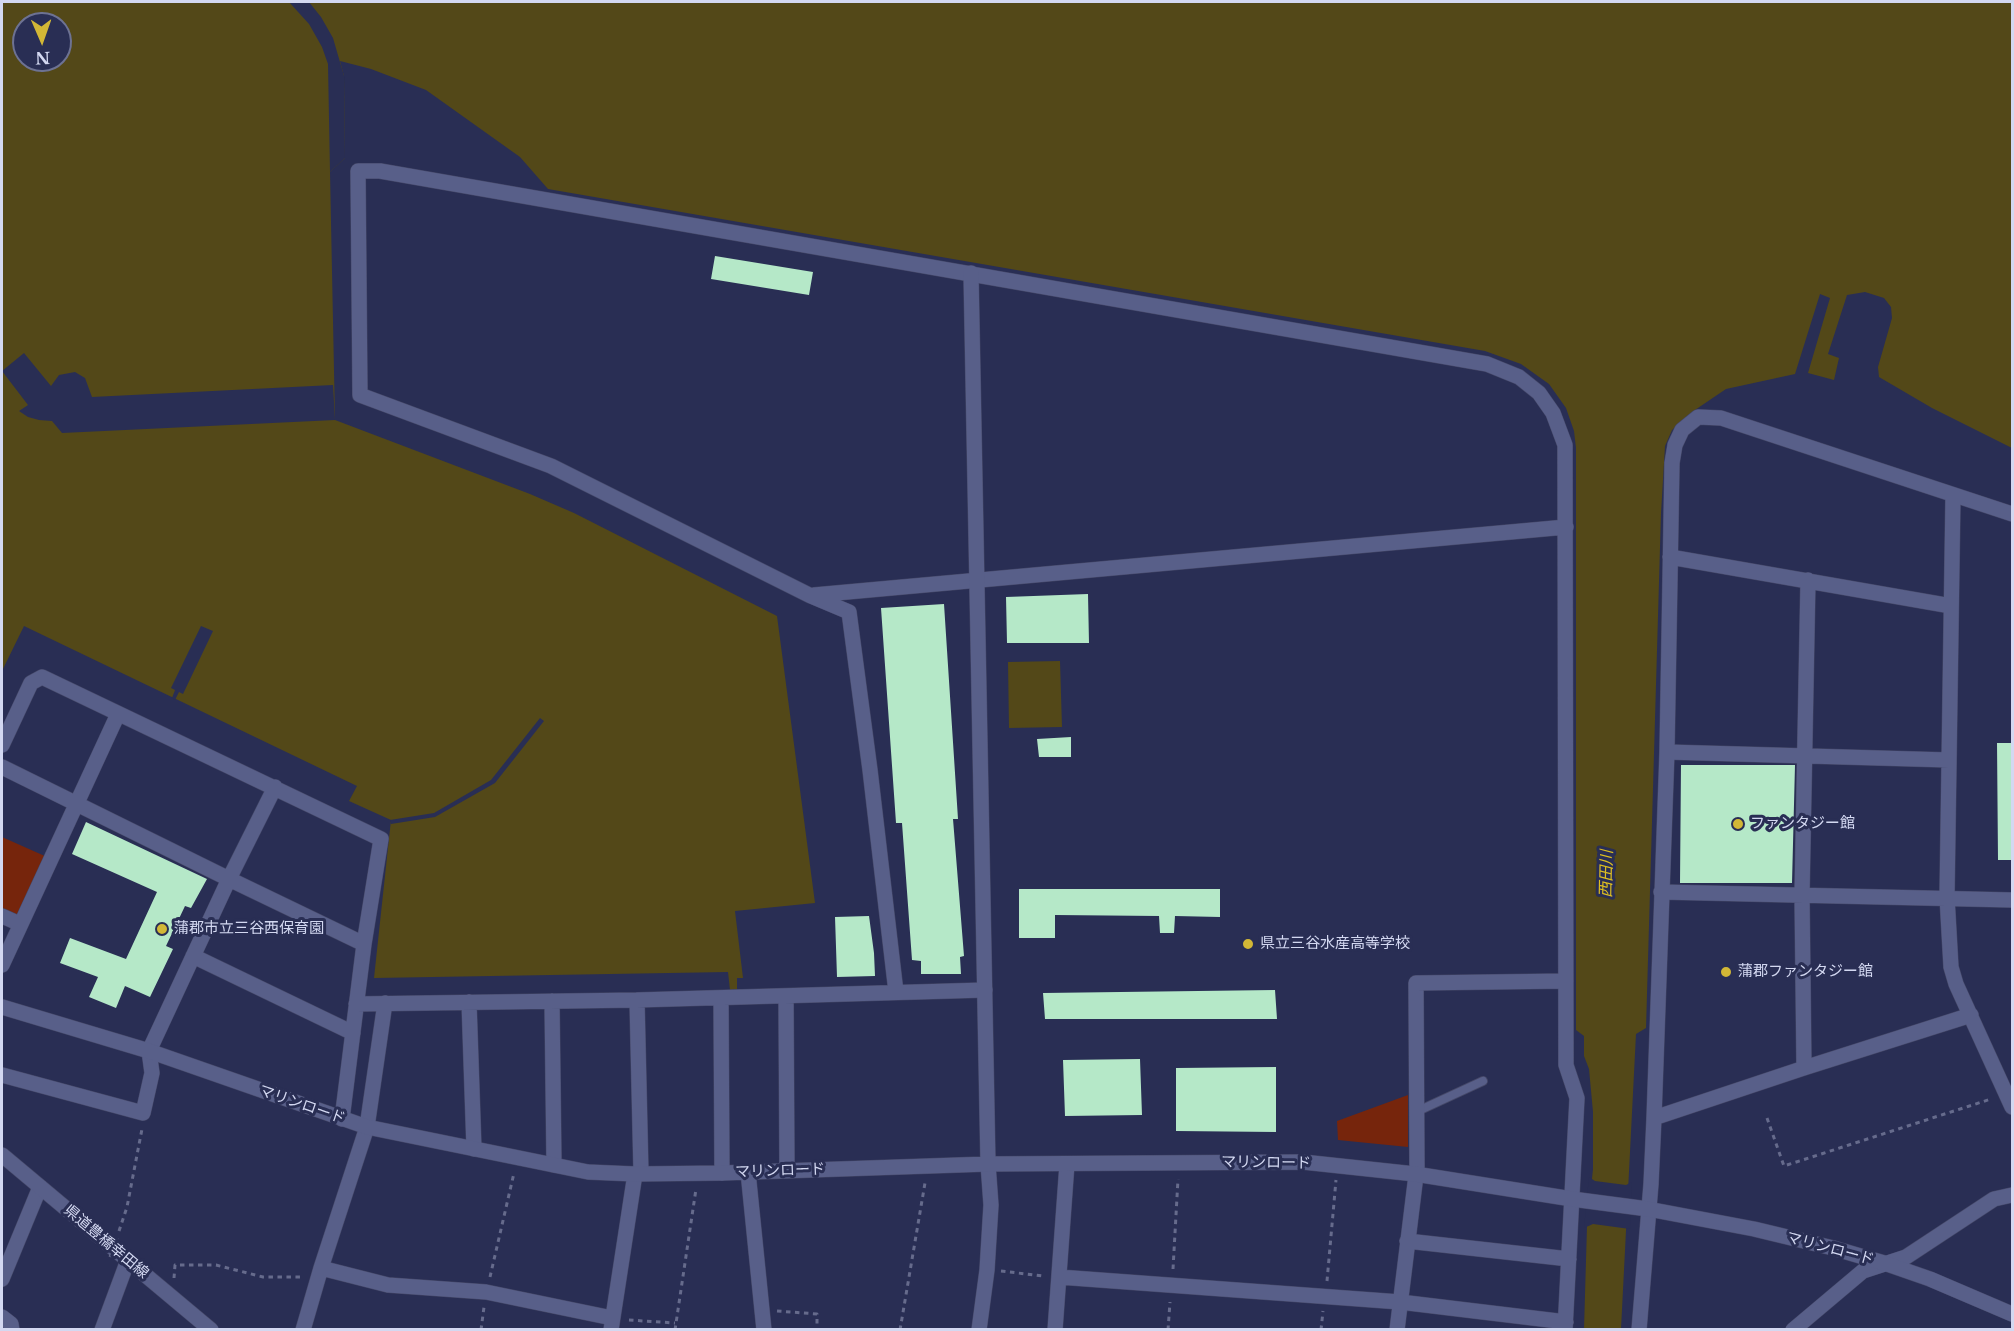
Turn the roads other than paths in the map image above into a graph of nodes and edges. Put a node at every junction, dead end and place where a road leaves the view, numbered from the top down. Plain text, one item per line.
1 (971, 273) junction
2 (1953, 495) junction
3 (2013, 514) edge
4 (1566, 527) junction
5 (1670, 557) junction
6 (975, 580) junction
7 (1808, 580) junction
8 (811, 596) junction
9 (1952, 606) junction
10 (118, 714) junction
11 (2, 745) edge
12 (1667, 752) junction
13 (1804, 755) junction
14 (1949, 760) junction
15 (2, 767) edge
16 (275, 787) junction
17 (75, 804) junction
18 (229, 879) junction
19 (1661, 892) junction
20 (1802, 895) junction
21 (1947, 897) junction
22 (2013, 900) edge
23 (2, 915) edge
24 (20, 924) junction
25 (364, 944) junction
26 (193, 956) junction
27 (2, 965) edge
28 (1566, 981) junction
29 (985, 990) junction
30 (896, 992) junction
31 (786, 996) junction
32 (721, 998) junction
33 (637, 1000) junction
34 (552, 1001) junction
35 (470, 1002) junction
36 (385, 1003) junction
37 (356, 1004) junction
38 (2, 1007) edge
39 (1971, 1015) junction
40 (353, 1033) junction
41 (149, 1051) junction
42 (1804, 1068) junction
43 (2, 1075) edge
44 (1483, 1081) dead end
45 (2010, 1100) edge
46 (1418, 1111) junction
47 (1654, 1118) junction
48 (342, 1119) junction
49 (367, 1126) junction
50 (474, 1149) junction
51 (2, 1155) edge
52 (988, 1164) junction
53 (1066, 1164) junction
54 (554, 1165) junction
55 (787, 1170) junction
56 (748, 1172) junction
57 (638, 1173) junction
58 (722, 1173) junction
59 (1415, 1174) junction
60 (40, 1187) junction
61 (2013, 1195) edge
62 (1576, 1199) junction
63 (1645, 1209) junction
64 (1407, 1241) junction
65 (1569, 1259) junction
66 (128, 1260) junction
67 (1884, 1263) junction
68 (319, 1273) junction
69 (1059, 1277) junction
70 (2, 1279) edge
71 (1400, 1302) junction
72 (2013, 1314) edge
73 (2, 1317) edge
74 (611, 1324) edge
75 (1566, 1326) edge
76 (12, 1329) edge
77 (102, 1329) edge
78 (211, 1329) edge
79 (303, 1329) edge
80 (764, 1329) edge
81 (979, 1329) edge
82 (1055, 1329) edge
83 (1397, 1329) edge
84 (1639, 1329) edge
85 (1793, 1329) edge

1 - 4 street
1 - 6 street
1 - 8 street
2 - 3 street
2 - 5 street
2 - 9 street
4 - 6 street
4 - 28 street
5 - 7 street
5 - 12 street
6 - 8 street
6 - 29 street
7 - 9 street
7 - 13 street
8 - 30 street
9 - 14 street
10 - 11 street
10 - 16 street
10 - 17 street
12 - 13 street
12 - 19 street
13 - 14 street
13 - 20 street
14 - 21 street
15 - 17 street
16 - 18 street
16 - 25 street
17 - 18 street
17 - 24 street
18 - 25 street
18 - 26 street
19 - 20 street
19 - 47 street
20 - 21 street
20 - 42 street
21 - 22 street
21 - 39 street
23 - 24 street
24 - 27 street
25 - 37 street
26 - 40 street
26 - 41 street
28 - 46 street
28 - 62 street
29 - 30 street
29 - 52 street
30 - 31 street
31 - 32 street
31 - 55 street
32 - 33 street
32 - 58 street
33 - 34 street
33 - 57 street
34 - 35 street
34 - 54 street
35 - 36 street
35 - 50 street
36 - 37 street
36 - 49 street
37 - 40 street
38 - 41 street, マリンロード
39 - 42 street
39 - 45 street
40 - 48 street
41 - 43 street
41 - 48 street, マリンロード
42 - 47 street
44 - 46 lane
46 - 59 street
47 - 63 street
48 - 49 street, マリンロード
49 - 50 street, マリンロード
49 - 68 street
50 - 54 street, マリンロード
51 - 60 street, 県道豊橋幸田線
52 - 53 street, マリンロード
52 - 55 street, マリンロード
52 - 81 street
53 - 59 street, マリンロード
53 - 69 street
54 - 57 street, マリンロード
55 - 56 street, マリンロード
56 - 58 street, マリンロード
56 - 80 street
57 - 58 street, マリンロード
57 - 74 street
59 - 62 street, マリンロード
59 - 64 street
60 - 66 street, 県道豊橋幸田線
60 - 70 street
61 - 67 street
62 - 63 street, マリンロード
62 - 65 street
63 - 67 street, マリンロード
63 - 84 street
64 - 65 street
64 - 71 street
65 - 75 street
66 - 77 street
66 - 78 street, 県道豊橋幸田線
67 - 72 street, マリンロード
67 - 85 street
68 - 74 street
68 - 79 street
69 - 71 street
69 - 82 street
71 - 75 street
71 - 83 street
73 - 76 street

